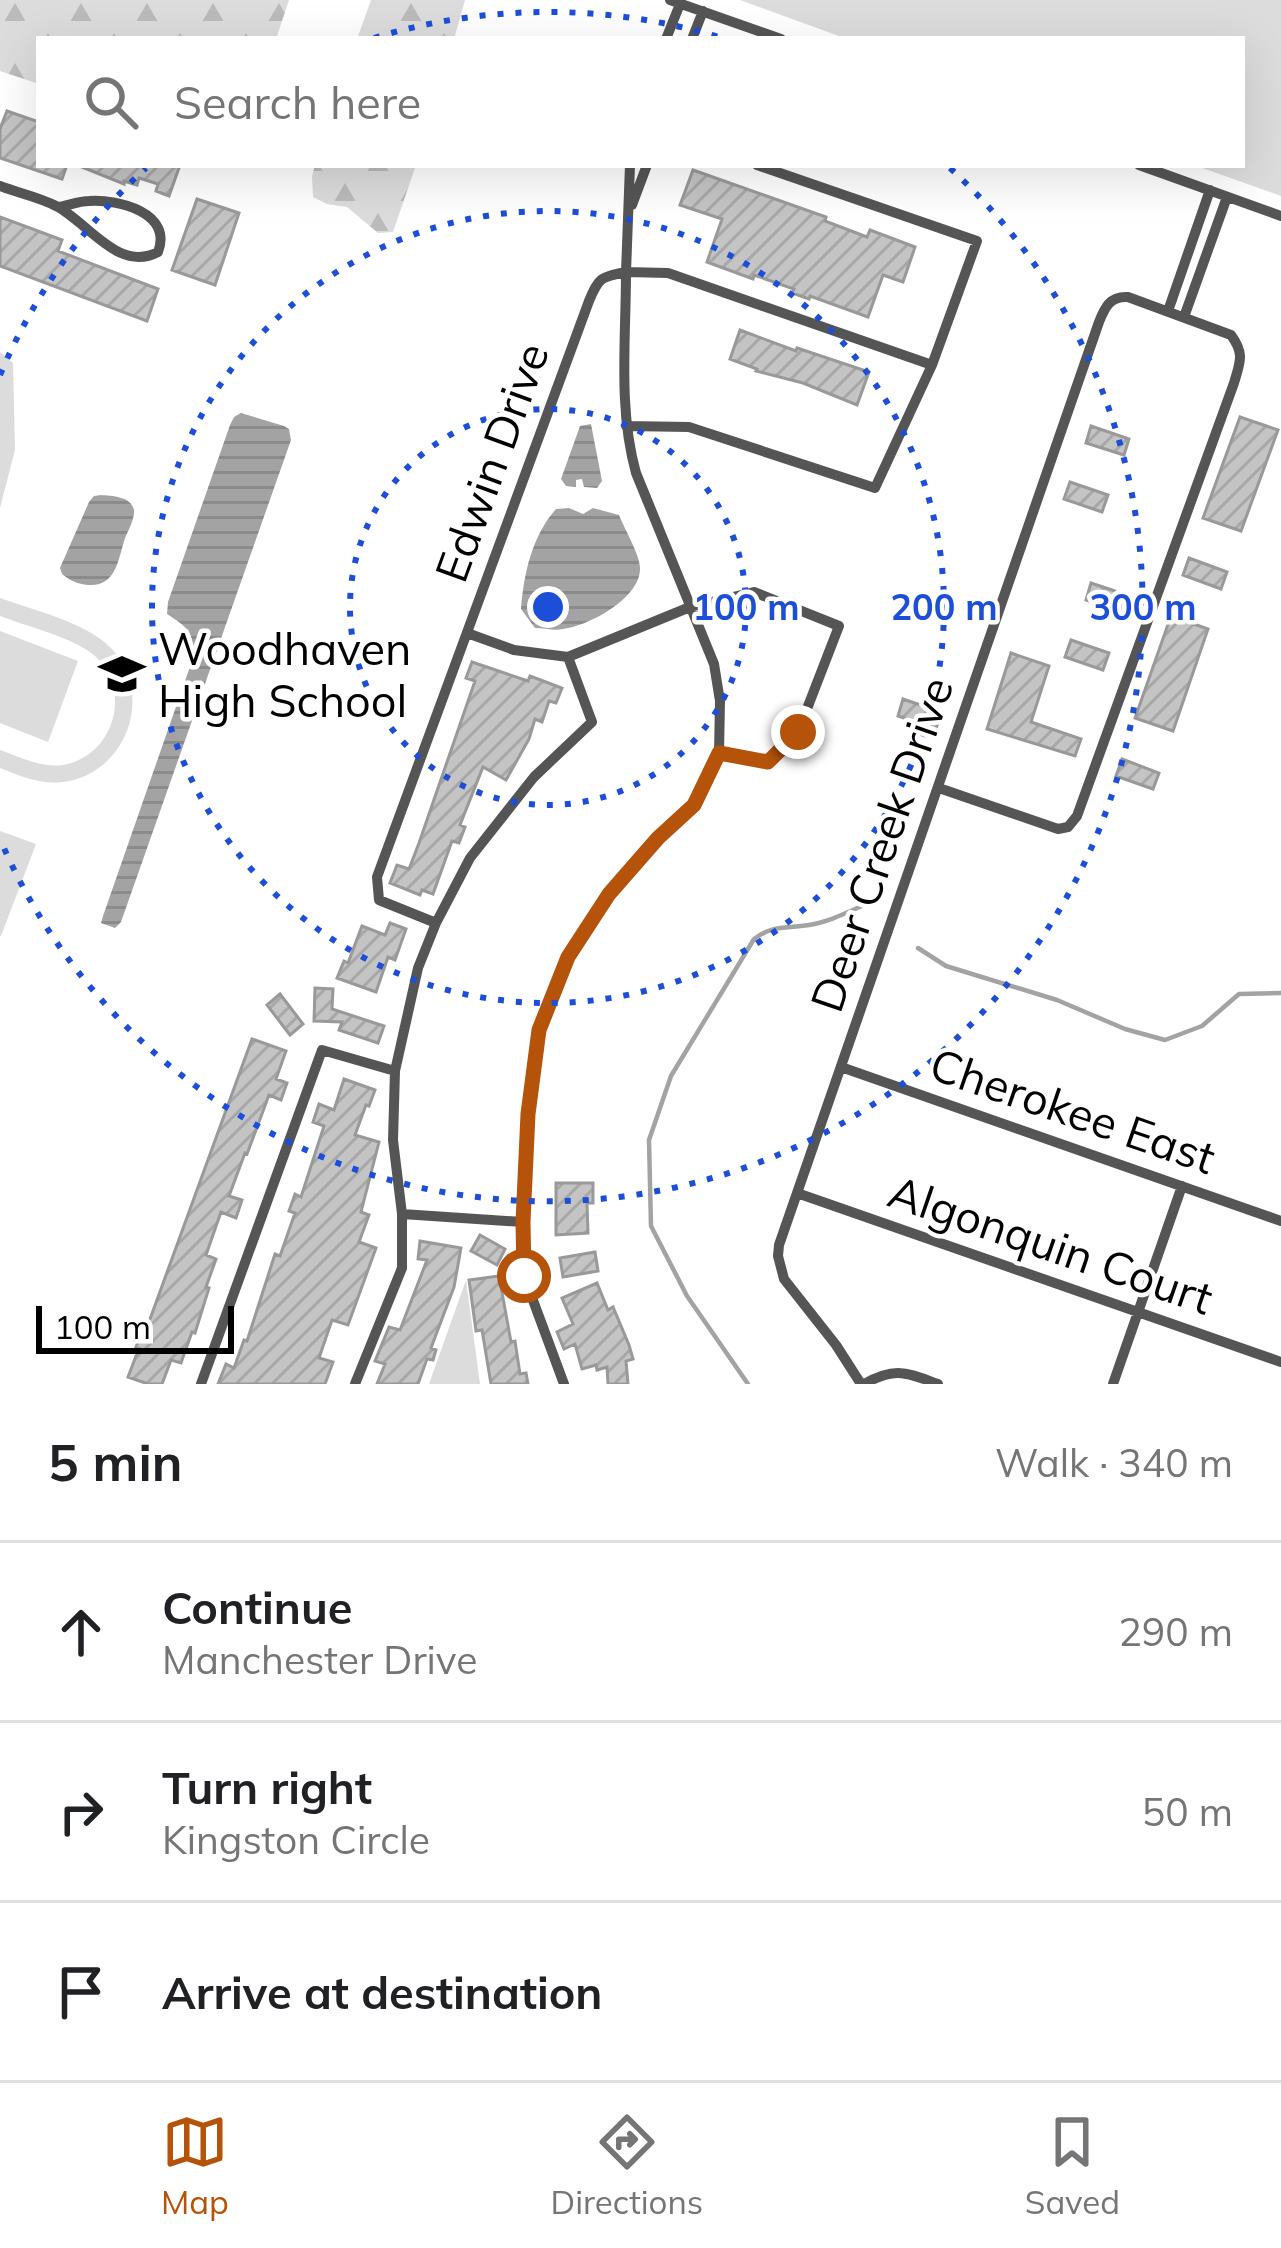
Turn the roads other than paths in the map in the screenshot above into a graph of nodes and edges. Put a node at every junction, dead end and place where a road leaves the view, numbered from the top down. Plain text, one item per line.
1 (675, 2) edge
2 (703, 11) junction
3 (667, 36) edge
4 (693, 36) edge
5 (773, 36) edge
6 (630, 168) edge
7 (646, 168) edge
8 (766, 168) edge
9 (1147, 168) edge
10 (0, 186) edge
11 (1210, 190) junction
12 (1227, 196) junction
13 (59, 207) junction
14 (629, 214) junction
15 (1281, 216) edge
16 (626, 272) junction
17 (1168, 311) junction
18 (1184, 317) junction
19 (932, 365) junction
20 (626, 426) junction
21 (690, 607) junction
22 (467, 633) junction
23 (568, 657) junction
24 (719, 753) junction
25 (939, 788) junction
26 (436, 923) junction
27 (842, 1067) junction
28 (395, 1071) junction
29 (1182, 1186) junction
30 (797, 1193) junction
31 (402, 1214) junction
32 (1281, 1221) edge
33 (523, 1222) junction
34 (1138, 1312) junction
35 (1281, 1362) edge
36 (201, 1384) edge
37 (355, 1384) edge
38 (564, 1384) edge
39 (862, 1384) edge
40 (938, 1384) edge
41 (1113, 1384) edge

1 - 2 street
1 - 3 street
2 - 4 street
2 - 5 street
6 - 14 street
7 - 14 street
8 - 19 street
9 - 11 street
10 - 13 street
11 - 12 street
11 - 17 street
12 - 15 street
12 - 18 street
13 - 13 street
14 - 16 street
16 - 19 street
16 - 20 street
16 - 22 street, Edwin Drive
17 - 18 street, Deer Creek Drive
17 - 25 street, Deer Creek Drive
18 - 25 street, Deer Creek Drive
19 - 20 street
20 - 21 street
21 - 23 street
21 - 24 street
21 - 24 street
22 - 23 street
22 - 26 street, Edwin Drive
23 - 26 street
24 - 33 street
25 - 27 street, Deer Creek Drive
26 - 28 street
27 - 29 street, Cherokee East
27 - 30 street, Deer Creek Drive
28 - 31 street
28 - 36 street
29 - 32 street, Cherokee East
29 - 34 street
30 - 34 street, Algonquin Court
30 - 39 street, Deer Creek Drive
31 - 33 street
31 - 37 street
33 - 38 street
34 - 35 street, Algonquin Court
34 - 41 street
39 - 40 street

